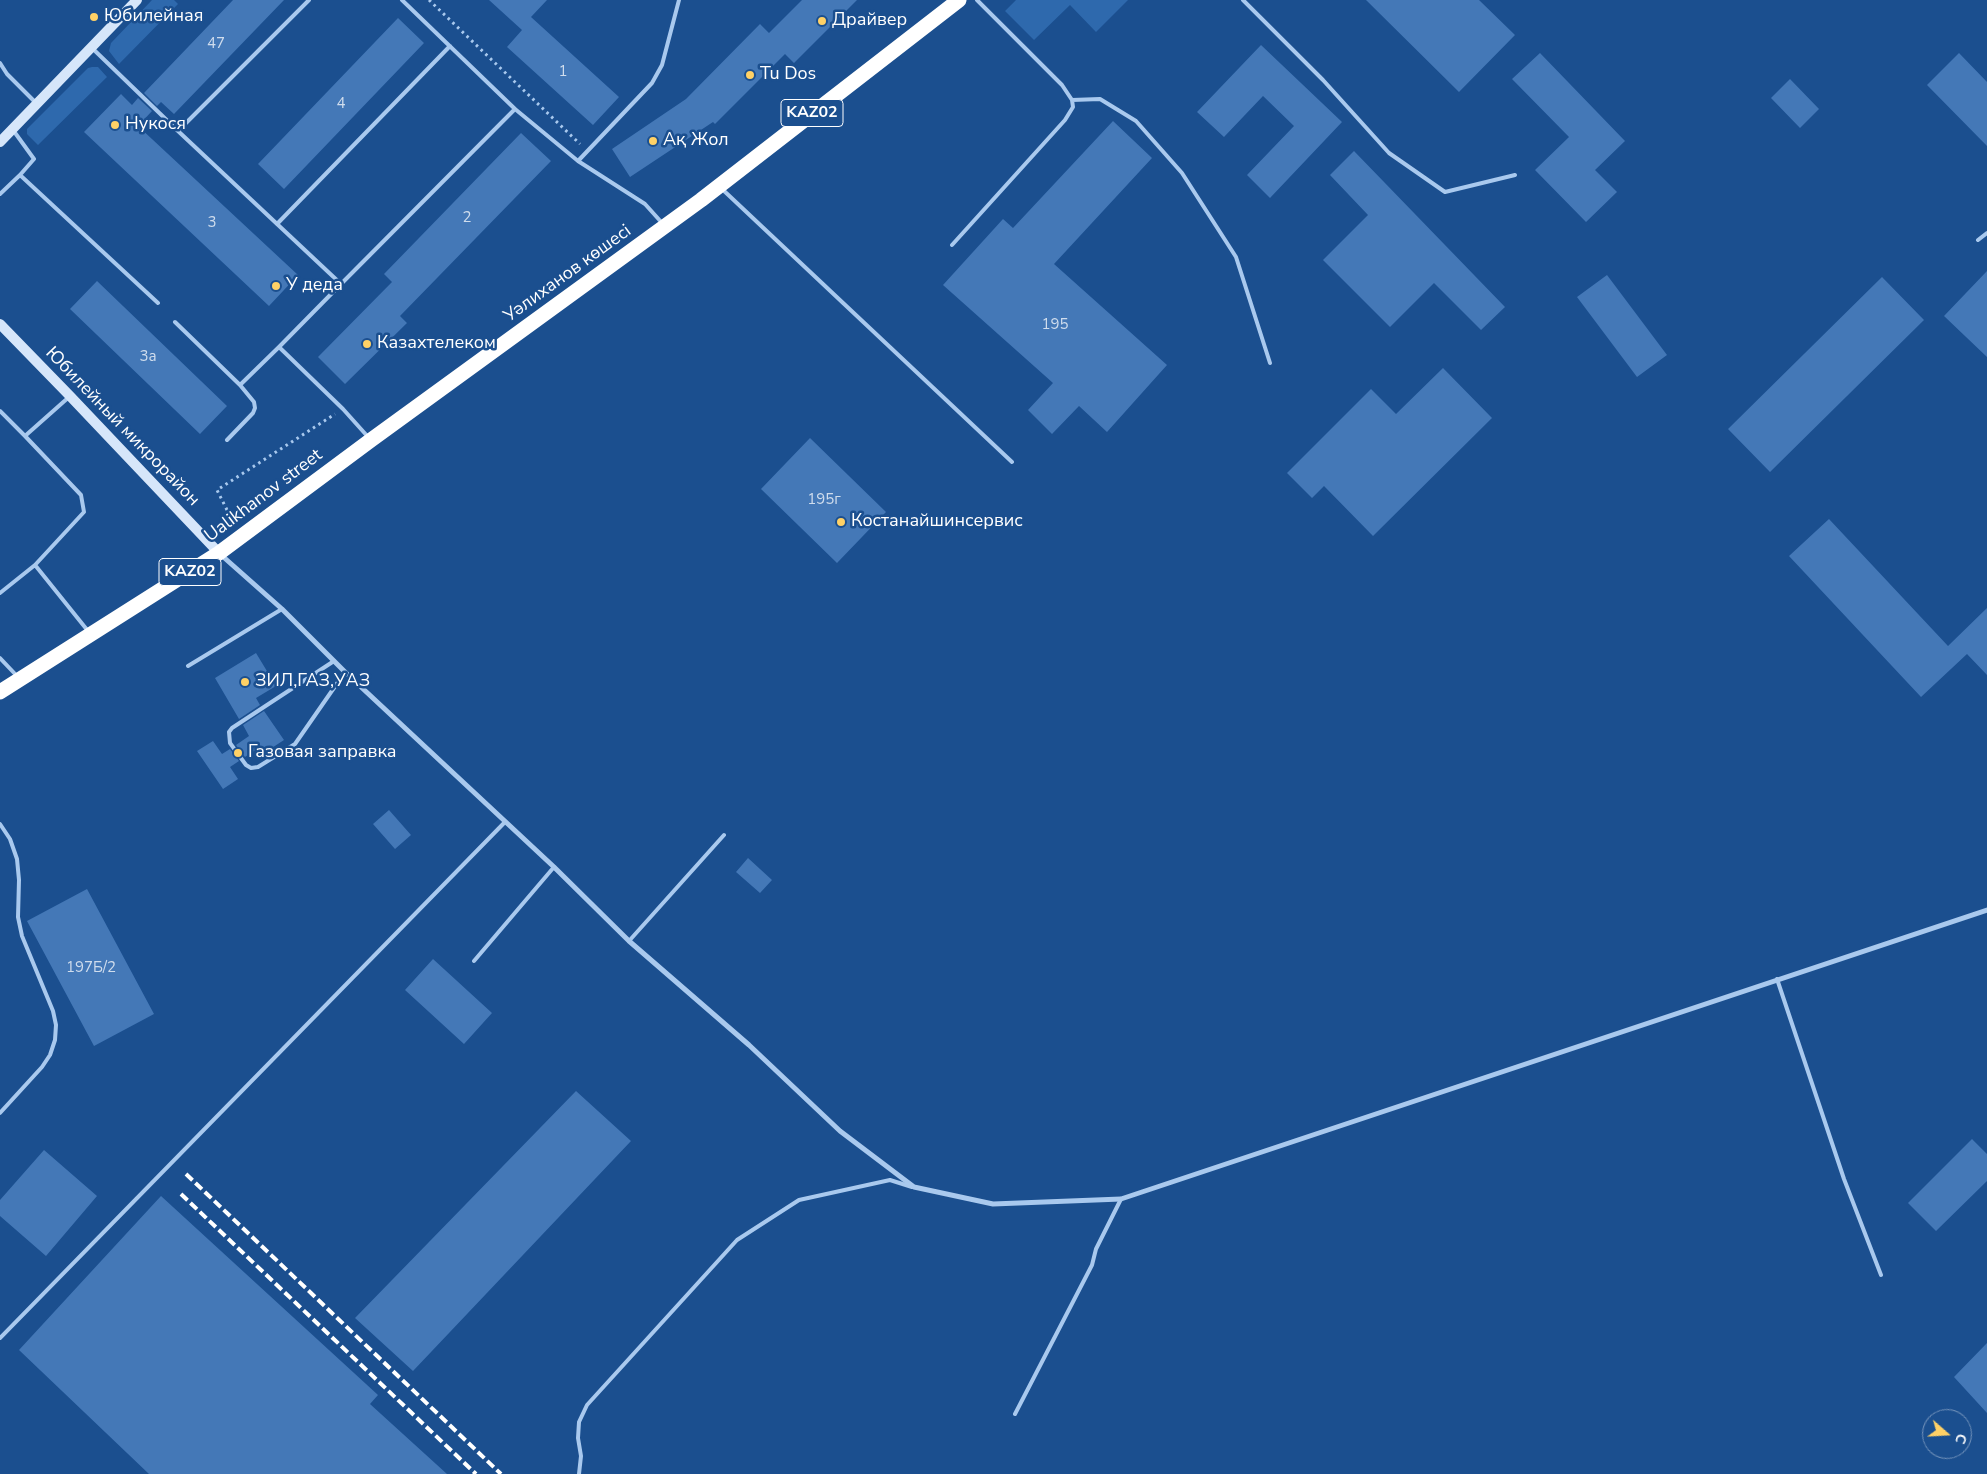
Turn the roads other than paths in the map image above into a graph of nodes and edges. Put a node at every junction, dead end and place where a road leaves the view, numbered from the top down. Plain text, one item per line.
1 (137, 0) edge
2 (308, 0) edge
3 (402, 0) edge
4 (679, 0) edge
5 (960, 0) edge
6 (977, 0) edge
7 (1243, 0) edge
8 (450, 46) junction
9 (92, 48) junction
10 (0, 63) edge
11 (1072, 100) junction
12 (37, 104) junction
13 (515, 109) junction
14 (12, 129) junction
15 (178, 131) junction
16 (0, 142) edge
17 (578, 160) junction
18 (20, 175) junction
19 (1515, 175) dead end
20 (718, 186) junction
21 (0, 194) edge
22 (277, 224) junction
23 (665, 226) junction
24 (1987, 233) edge
25 (1978, 240) dead end
26 (952, 245) dead end
27 (341, 284) junction
28 (158, 303) dead end
29 (175, 322) dead end
30 (0, 324) edge
31 (279, 347) junction
32 (1270, 363) dead end
33 (240, 385) junction
34 (70, 396) junction
35 (0, 411) edge
36 (25, 436) junction
37 (228, 440) dead end
38 (371, 440) junction
39 (1012, 462) dead end
40 (219, 553) junction
41 (35, 566) junction
42 (0, 593) edge
43 (282, 609) junction
44 (90, 634) junction
45 (0, 658) edge
46 (334, 661) junction
47 (188, 666) dead end
48 (345, 672) junction
49 (20, 679) junction
50 (0, 692) edge
51 (505, 822) junction
52 (0, 824) edge
53 (724, 834) dead end
54 (554, 868) junction
55 (1987, 910) edge
56 (629, 941) junction
57 (474, 962) dead end
58 (1778, 979) junction
59 (0, 1113) edge
60 (914, 1187) junction
61 (1121, 1198) junction
62 (1881, 1276) dead end
63 (0, 1338) edge
64 (1015, 1414) dead end
65 (579, 1474) edge

1 - 9 street
2 - 15 lane
3 - 8 lane
4 - 17 lane
5 - 20 highway, KАZ02
6 - 11 lane
7 - 19 lane
8 - 13 lane
8 - 22 lane
9 - 12 street
9 - 15 lane
10 - 12 lane
11 - 26 lane
11 - 32 lane
12 - 14 street
13 - 17 lane
13 - 27 lane
14 - 16 street
14 - 18 lane
15 - 22 lane
17 - 23 lane
18 - 21 lane
18 - 28 lane
20 - 23 highway, KАZ02
20 - 39 lane
22 - 27 lane
23 - 38 highway, Уәлиханов көшесі / KАZ02
24 - 25 lane
27 - 31 lane
29 - 33 lane
30 - 34 street, Юбилейный микрорайон
31 - 33 lane
31 - 38 lane
33 - 37 lane
34 - 36 lane
34 - 40 street, Юбилейный микрорайон
35 - 36 lane
36 - 41 lane
38 - 40 highway, Ualikhanov street / KАZ02
40 - 43 street
40 - 44 highway, Ualikhanov street / KАZ02
41 - 42 lane
41 - 44 lane
43 - 46 street
43 - 47 lane
44 - 49 highway, Ualikhanov street / KАZ02
45 - 49 lane
46 - 48 street
46 - 48 lane
48 - 51 street
49 - 50 highway, Ualikhanov street / KАZ02
51 - 54 street
51 - 63 lane
52 - 59 lane
53 - 56 lane
54 - 56 street
54 - 57 lane
55 - 58 street
56 - 60 street
58 - 61 street
58 - 62 lane
60 - 61 street
60 - 65 lane
61 - 64 lane

